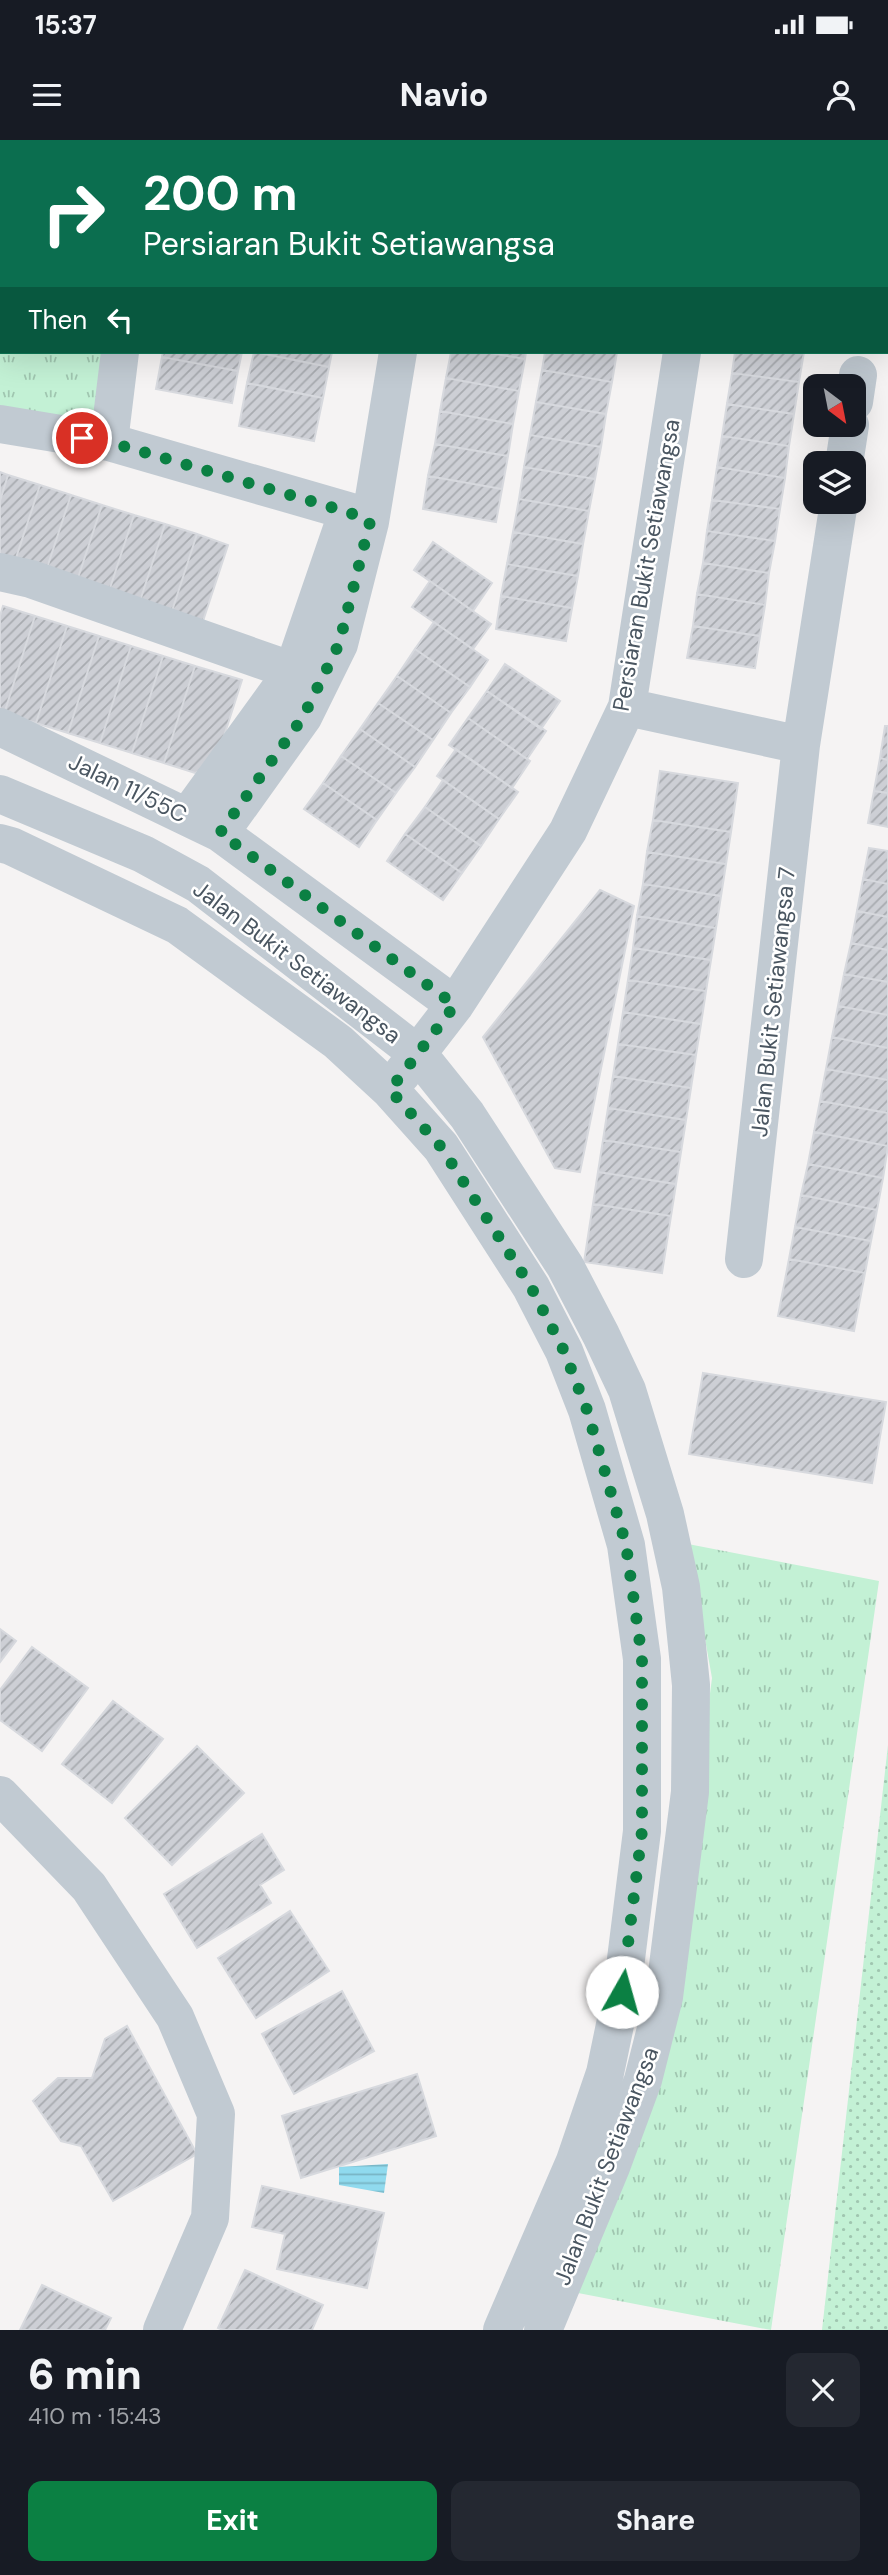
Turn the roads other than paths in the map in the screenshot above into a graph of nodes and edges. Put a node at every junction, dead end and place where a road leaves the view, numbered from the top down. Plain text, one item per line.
1 (120, 354) edge
2 (398, 354) edge
3 (682, 354) edge
4 (0, 424) edge
5 (109, 442) junction
6 (837, 514) edge
7 (359, 517) junction
8 (0, 572) edge
9 (293, 671) junction
10 (627, 706) junction
11 (0, 727) edge
12 (801, 746) junction
13 (0, 794) edge
14 (204, 825) junction
15 (0, 843) edge
16 (455, 1005) junction
17 (418, 1054) junction
18 (390, 1090) junction
19 (744, 1259) dead end
20 (0, 1796) edge
21 (162, 2330) edge
22 (502, 2330) edge
23 (543, 2330) edge

1 - 5 street
2 - 7 street
3 - 10 street, Persiaran Bukit Setiawangsa
4 - 5 street
5 - 7 street
6 - 12 street, Jalan Bukit Setiawangsa 7
7 - 9 street
7 - 14 street
8 - 9 street
9 - 14 street
10 - 12 street
10 - 16 street, Persiaran Bukit Setiawangsa
11 - 14 street, Jalan 11/55C
12 - 19 street, Jalan Bukit Setiawangsa 7
13 - 17 street, Jalan Bukit Setiawangsa
14 - 16 street, Jalan 11/55C
15 - 18 street, Jalan Bukit Setiawangsa
16 - 17 street, Persiaran Bukit Setiawangsa
17 - 18 street, Persiaran Bukit Setiawangsa
17 - 23 street, Jalan Bukit Setiawangsa
18 - 22 street, Jalan Bukit Setiawangsa
20 - 21 street

